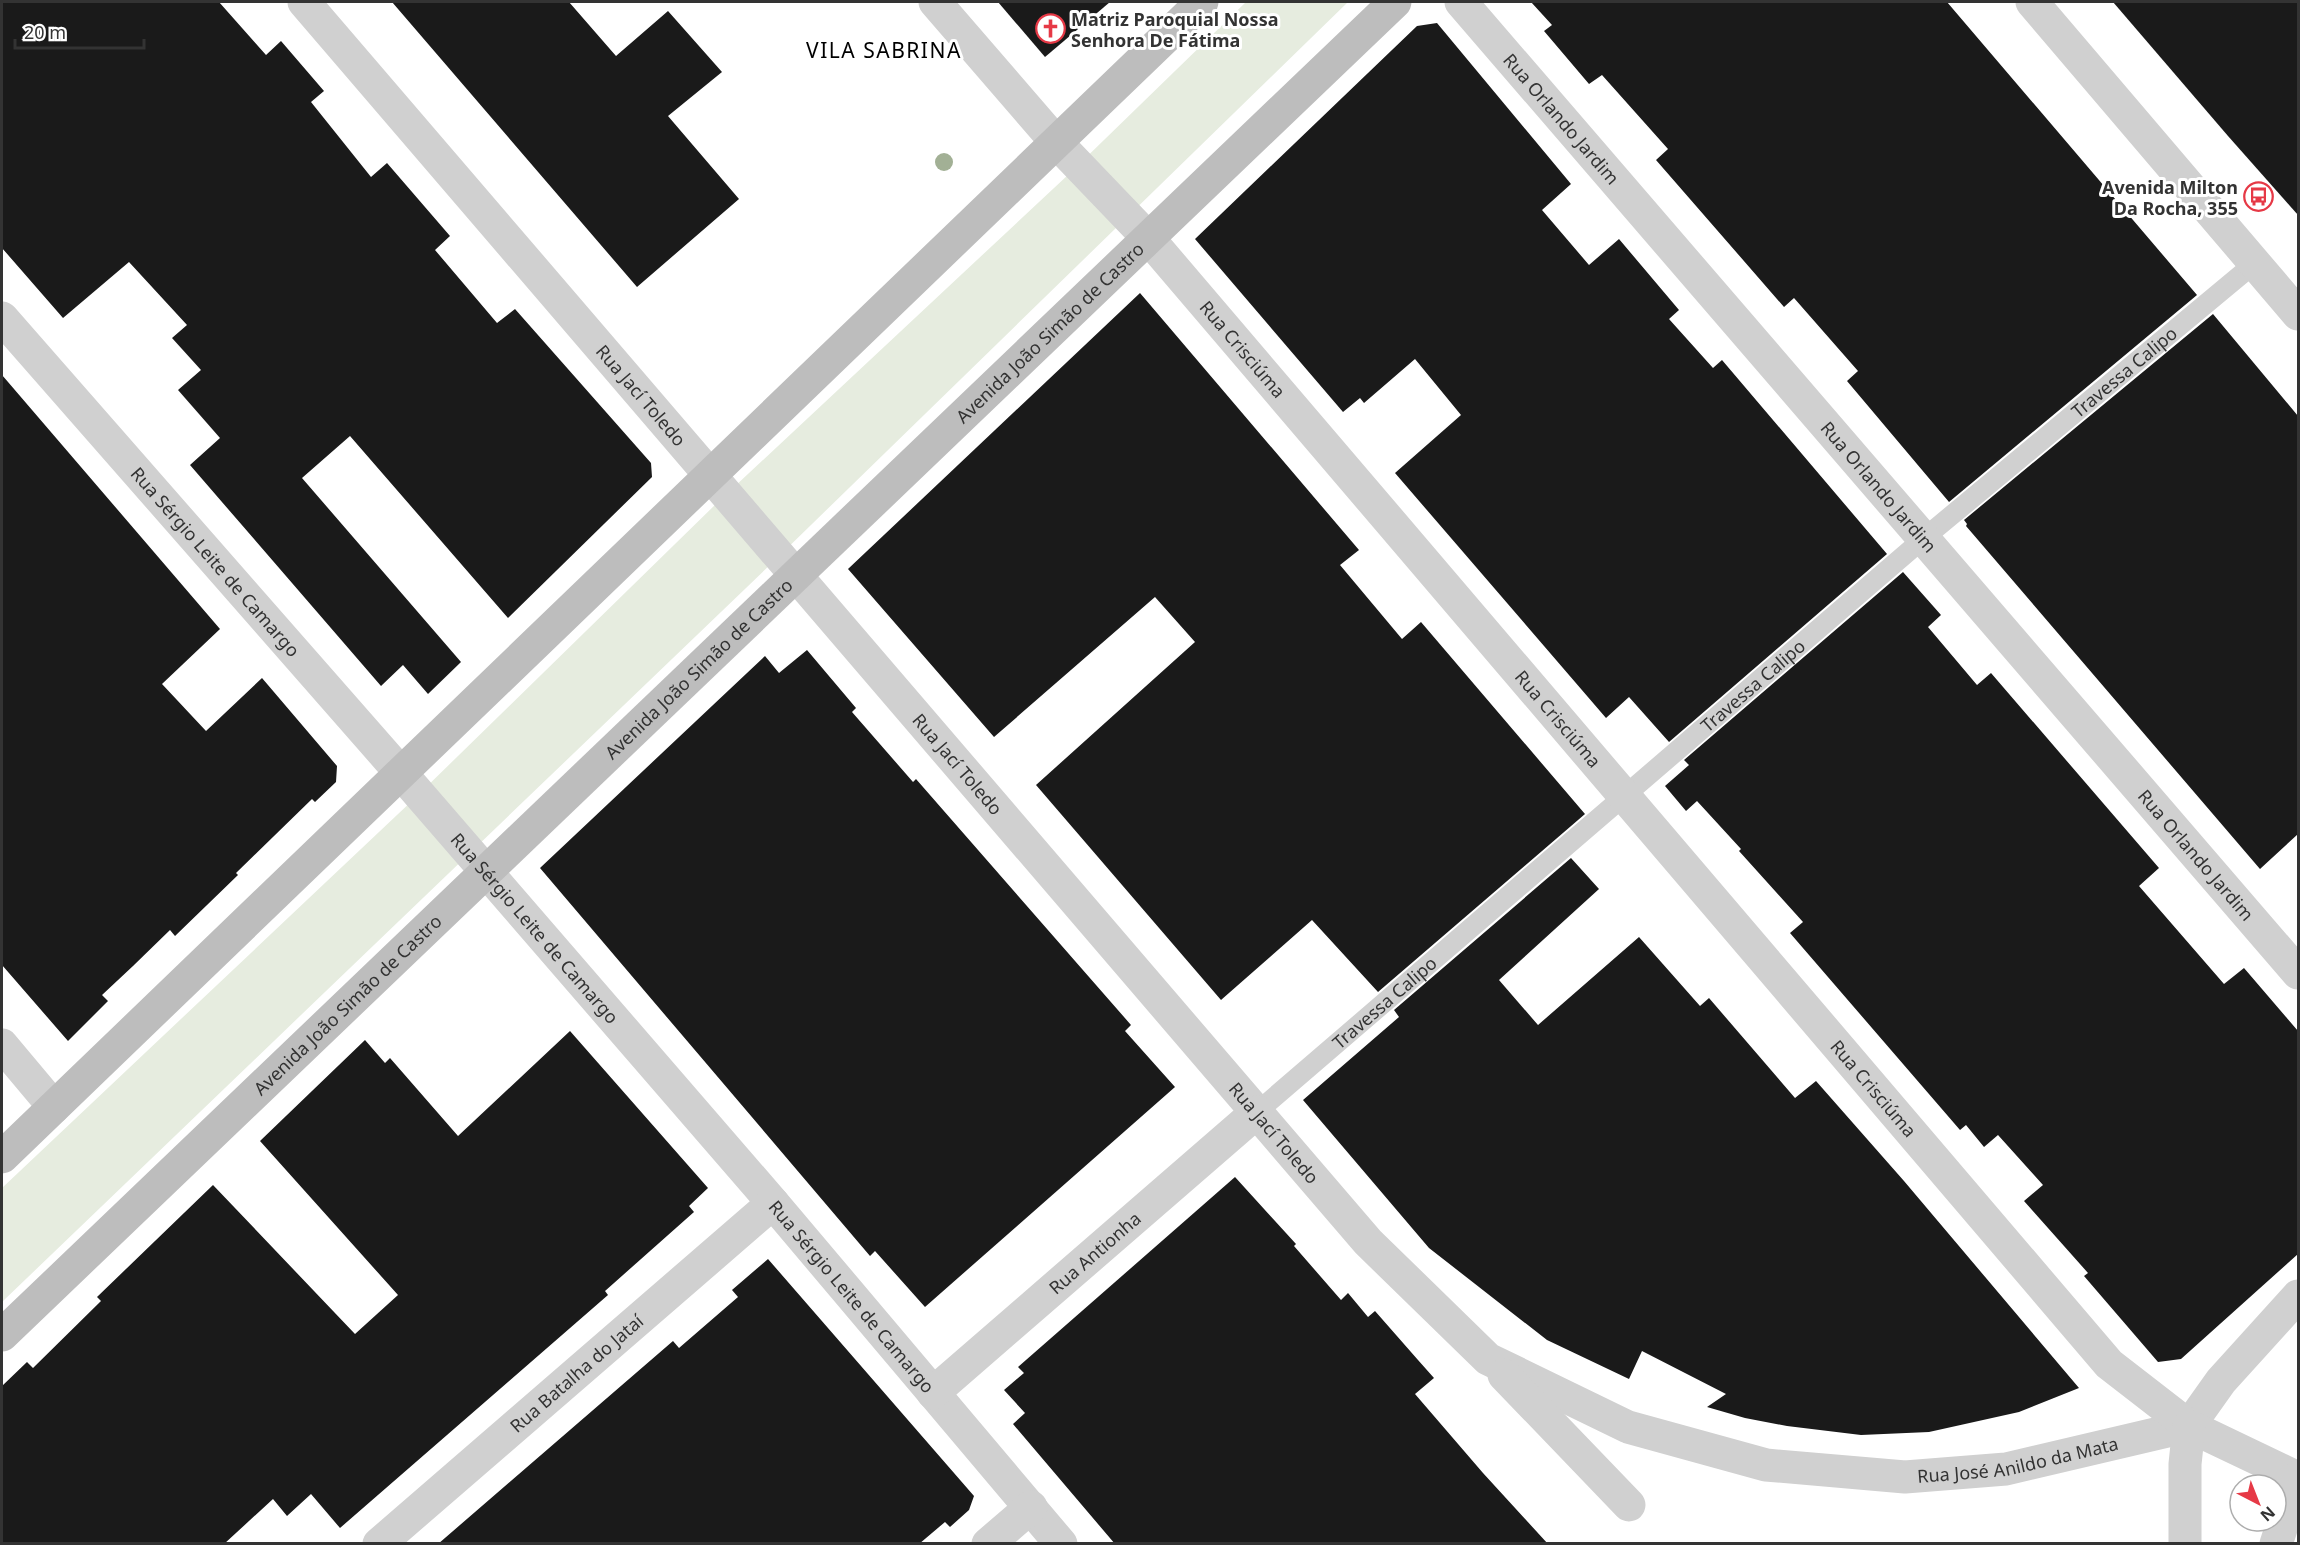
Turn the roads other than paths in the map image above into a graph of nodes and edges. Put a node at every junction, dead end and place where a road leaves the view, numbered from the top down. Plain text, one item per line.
1 (304, 2) edge
2 (935, 2) edge
3 (1202, 2) edge
4 (1395, 2) edge
5 (1461, 2) edge
6 (2033, 2) edge
7 (1056, 142) junction
8 (1149, 239) junction
9 (2255, 263) junction
10 (2298, 314) edge
11 (2, 318) edge
12 (710, 475) junction
13 (1923, 539) junction
14 (797, 576) junction
15 (400, 772) junction
16 (1623, 796) junction
17 (486, 874) junction
18 (2298, 974) edge
19 (2, 1045) edge
20 (54, 1107) junction
21 (1257, 1112) junction
22 (2, 1157) edge
23 (772, 1203) junction
24 (2298, 1296) edge
25 (2, 1335) edge
26 (1488, 1359) junction
27 (933, 1393) junction
28 (2189, 1426) junction
29 (1677, 1440) joint
30 (2298, 1478) edge
31 (1629, 1505) dead end
32 (1031, 1507) junction
33 (379, 1544) edge
34 (988, 1544) edge
35 (1061, 1544) edge
36 (2185, 1544) edge
37 (2276, 1544) edge

1 - 12 street, Rua Jací Toledo
2 - 7 street, Rua Crisciúma
3 - 7 main road
4 - 8 main road, Avenida João Simão de Castro
5 - 13 street, Rua Orlando Jardim
6 - 9 street
7 - 8 street, Rua Crisciúma
7 - 12 main road
8 - 14 main road, Avenida João Simão de Castro
8 - 16 street, Rua Crisciúma
9 - 10 street
9 - 13 lane, Travessa Calipo
11 - 15 street, Rua Sérgio Leite de Camargo
12 - 14 street, Rua Jací Toledo
12 - 15 main road
13 - 16 lane, Travessa Calipo
13 - 18 street, Rua Orlando Jardim
14 - 17 main road, Avenida João Simão de Castro
14 - 21 street, Rua Jací Toledo
15 - 17 street, Rua Sérgio Leite de Camargo
15 - 20 main road
16 - 21 lane, Travessa Calipo
16 - 28 street, Rua Crisciúma
17 - 23 street, Rua Sérgio Leite de Camargo
17 - 25 main road, Avenida João Simão de Castro
19 - 20 street
20 - 22 main road
21 - 26 street, Rua Jací Toledo
21 - 27 street, Rua Antionha
23 - 27 street, Rua Sérgio Leite de Camargo
23 - 33 street, Rua Batalha do Jataí
24 - 28 street
26 - 29 street, Rua Jací Toledo
26 - 31 street
27 - 32 street, Rua Sérgio Leite de Camargo
28 - 29 street, Rua José Anildo da Mata
28 - 30 street, Rua Crisciúma
28 - 36 street
30 - 37 street
32 - 34 street
32 - 35 street, Rua Sérgio Leite de Camargo

